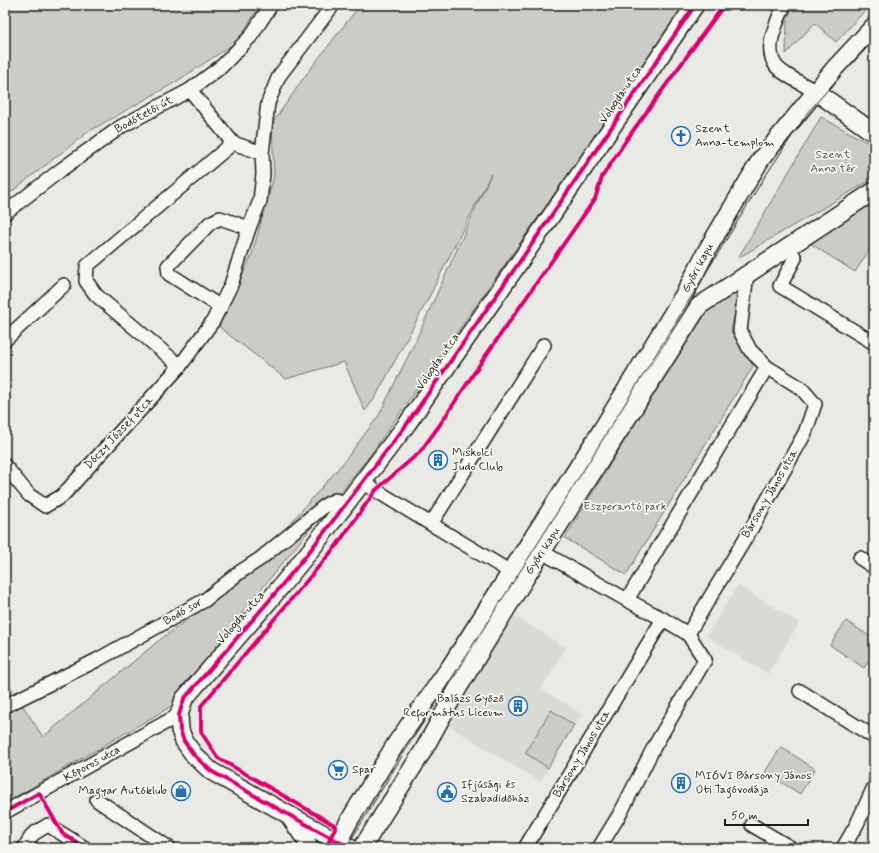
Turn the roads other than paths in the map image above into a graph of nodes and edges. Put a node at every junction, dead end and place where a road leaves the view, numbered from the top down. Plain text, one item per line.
1 (271, 5) edge
2 (333, 5) edge
3 (695, 5) edge
4 (784, 5) edge
5 (874, 26) edge
6 (190, 90) junction
7 (815, 91) junction
8 (874, 133) edge
9 (233, 143) junction
10 (262, 153) junction
11 (874, 191) edge
12 (5, 213) edge
13 (249, 228) junction
14 (788, 247) junction
15 (747, 273) junction
16 (64, 285) dead end
17 (221, 307) junction
18 (5, 340) edge
19 (874, 343) edge
20 (544, 345) dead end
21 (180, 366) junction
22 (767, 367) junction
23 (5, 466) edge
24 (362, 482) junction
25 (346, 503) junction
26 (430, 524) junction
27 (536, 548) junction
28 (860, 558) dead end
29 (874, 567) edge
30 (518, 576) junction
31 (627, 600) junction
32 (664, 619) junction
33 (688, 634) junction
34 (800, 691) dead end
35 (5, 706) edge
36 (179, 716) junction
37 (874, 737) edge
38 (874, 787) edge
39 (97, 800) dead end
40 (5, 812) edge
41 (289, 816) junction
42 (752, 825) dead end
43 (341, 846) edge
44 (24, 848) edge
45 (85, 848) edge
46 (169, 848) edge
47 (309, 848) edge
48 (362, 848) edge
49 (525, 848) edge
50 (599, 848) edge
51 (791, 848) edge
52 (843, 848) edge

1 - 6 street, Bodótetői út
2 - 10 street, Dóczy József utca
3 - 24 street, Vologda utca
4 - 7 street
5 - 7 street, Győri kapu
6 - 9 street
6 - 12 street, Bodótetői út
7 - 8 street
7 - 27 street, Győri kapu
9 - 10 street
9 - 21 street
10 - 13 street, Dóczy József utca
11 - 14 street
13 - 17 street, Dóczy József utca
13 - 17 street
14 - 15 street
14 - 19 street
15 - 22 street, Bársony János utca
15 - 27 street, Győri kapu
16 - 18 street
17 - 21 street, Dóczy József utca
20 - 26 street
21 - 23 street, Dóczy József utca
22 - 31 street
22 - 33 street, Bársony János utca
24 - 25 street, Vologda utca
24 - 26 street
25 - 35 street, Bodó sor
25 - 36 street, Vologda utca
26 - 30 street, Győri kapu
27 - 30 street, Győri kapu
27 - 31 street
28 - 29 street
30 - 43 street, Győri kapu
30 - 48 street, Győri kapu
31 - 32 street
32 - 33 street
32 - 49 street, Bársony János utca
33 - 50 street
34 - 37 street
36 - 40 street, Kőporos utca
36 - 41 street
38 - 52 street
39 - 46 street
41 - 43 street
41 - 47 street
42 - 51 street
44 - 45 street

